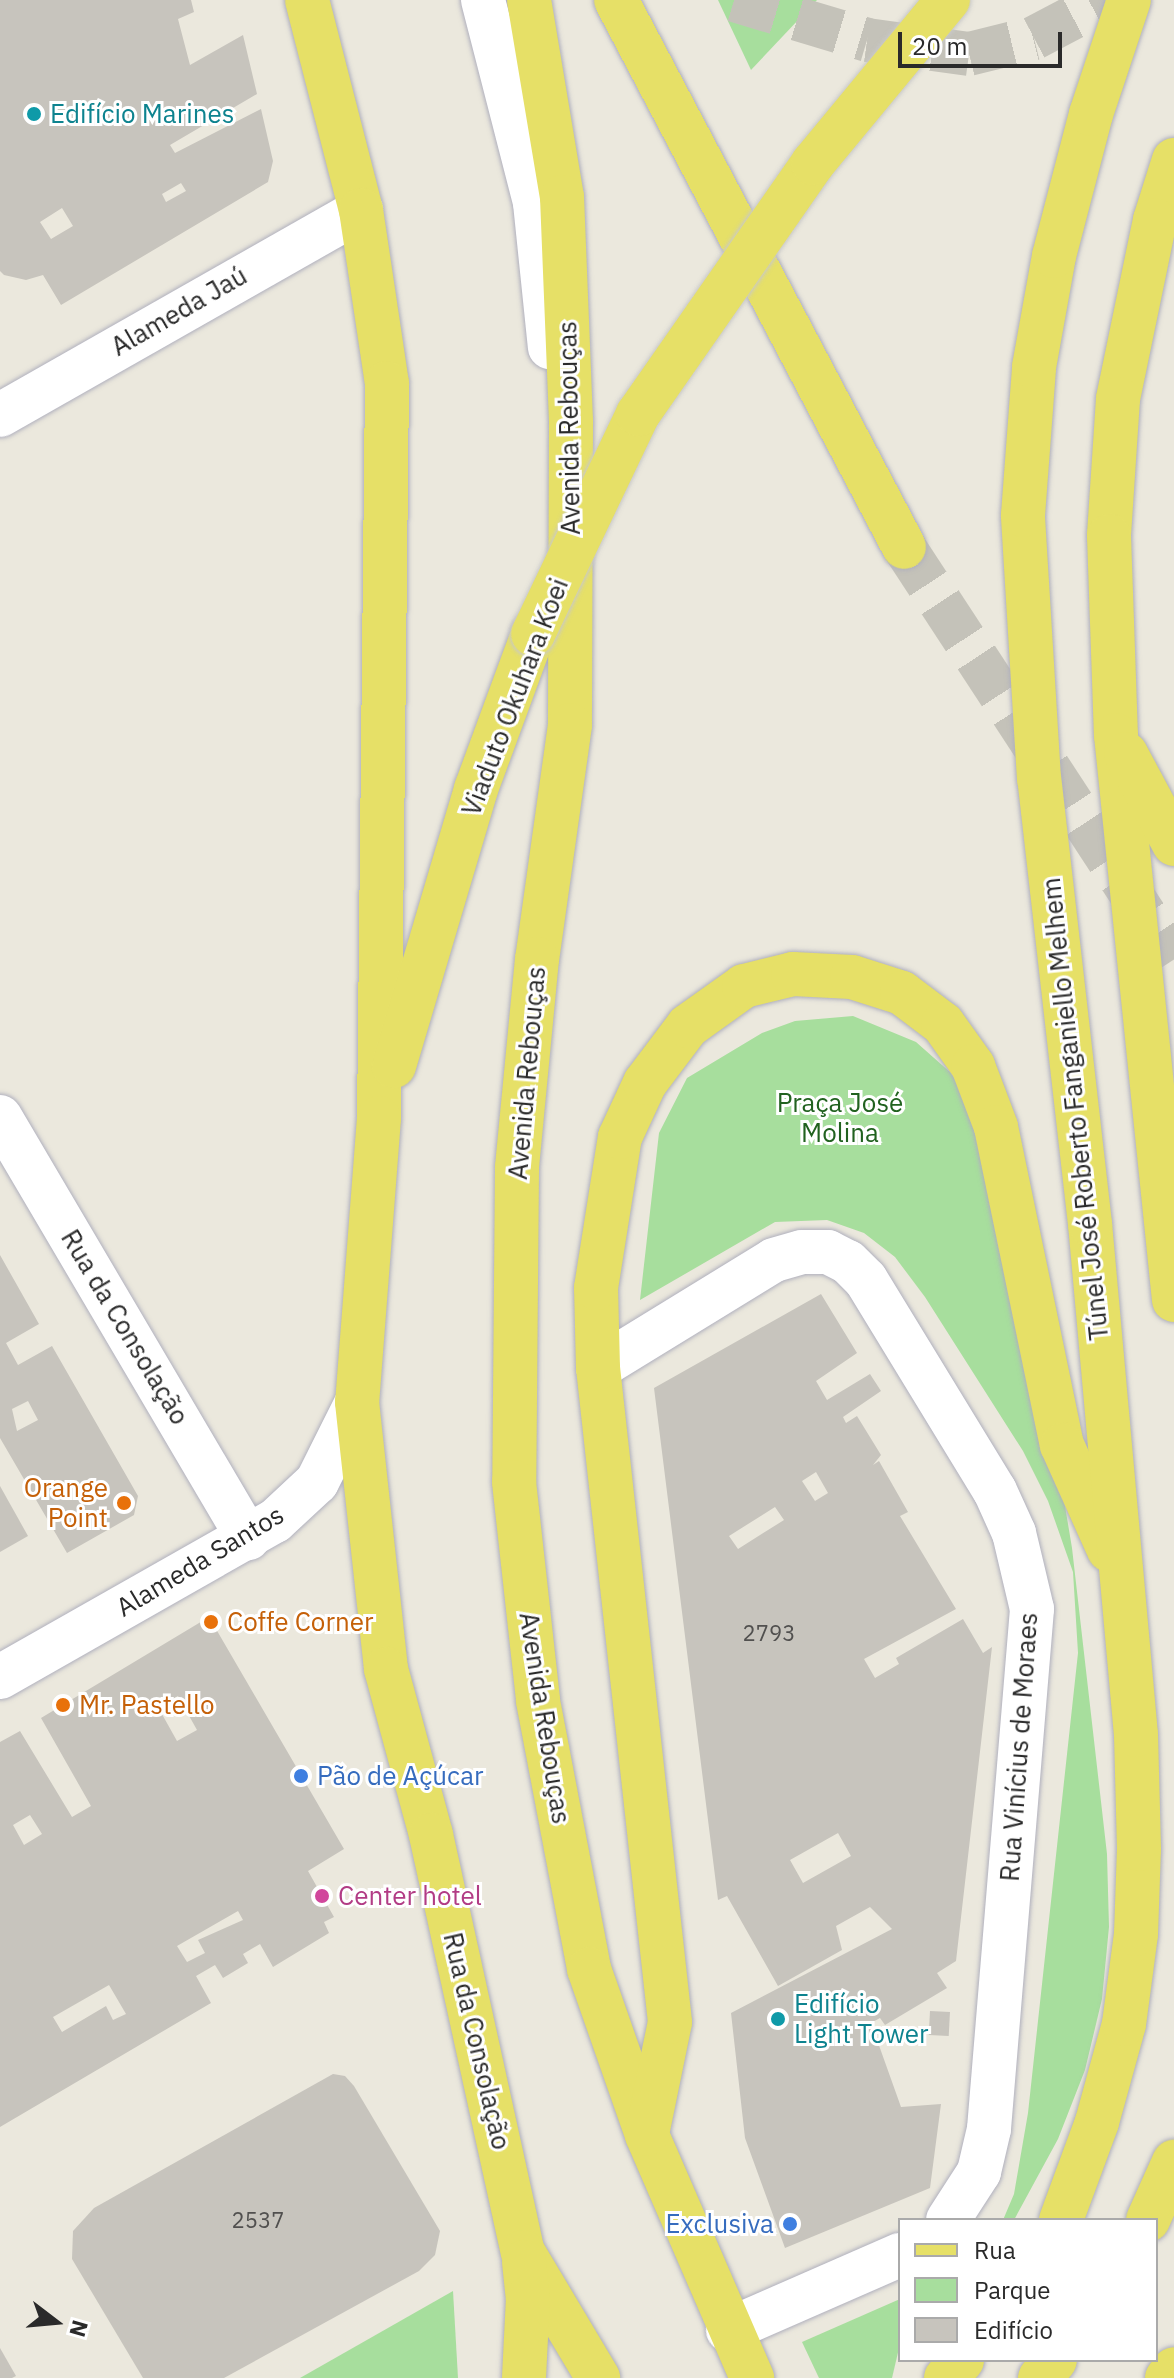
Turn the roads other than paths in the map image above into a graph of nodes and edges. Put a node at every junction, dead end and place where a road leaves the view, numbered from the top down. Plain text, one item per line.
1 (307, 0) edge
2 (483, 0) edge
3 (502, 0) edge
4 (529, 0) edge
5 (616, 0) edge
6 (948, 0) edge
7 (1129, 0) edge
8 (542, 67) junction
9 (1174, 160) edge
10 (361, 210) junction
11 (0, 415) edge
12 (904, 547) tunnel mouth
13 (570, 725) junction
14 (1116, 735) junction
15 (1174, 844) edge
16 (0, 1117) edge
17 (379, 1118) junction
18 (1174, 1300) edge
19 (598, 1368) junction
20 (357, 1402) junction
21 (248, 1538) junction
22 (1120, 1573) junction
23 (0, 1677) edge
24 (647, 2135) junction
25 (1174, 2162) edge
26 (949, 2218) edge
27 (1062, 2218) edge
28 (1149, 2218) edge
29 (523, 2252) junction
30 (898, 2256) edge
31 (728, 2330) junction
32 (960, 2362) edge
33 (1053, 2362) edge
34 (1174, 2369) edge
35 (524, 2378) edge
36 (598, 2378) edge
37 (752, 2378) edge
38 (946, 2378) edge
39 (1040, 2378) edge
40 (1167, 2378) edge

1 - 10 main road
2 - 13 street
3 - 8 main road
4 - 8 main road, Avenida Rebouças
5 - 12 main road
6 - 17 main road, Viaduto Okuhara Koei, bridge
7 - 22 main road, Túnel José Roberto Fanganiello Melhem
8 - 13 main road, Avenida Rebouças
9 - 14 main road
10 - 11 street, Alameda Jaú
10 - 17 main road
13 - 24 main road, Avenida Rebouças
14 - 15 main road
14 - 18 main road
16 - 21 street, Rua da Consolação
17 - 20 main road
19 - 22 main road
19 - 24 main road
19 - 26 street, Rua Vinícius de Moraes
20 - 21 street, Alameda Santos
20 - 29 main road, Rua da Consolação
21 - 23 street, Alameda Santos
22 - 27 main road, Túnel José Roberto Fanganiello Melhem
24 - 31 main road
25 - 28 main road
29 - 35 main road
29 - 36 main road, Rua da Consolação
30 - 31 street
31 - 37 main road
32 - 38 main road
33 - 39 main road
34 - 40 main road

